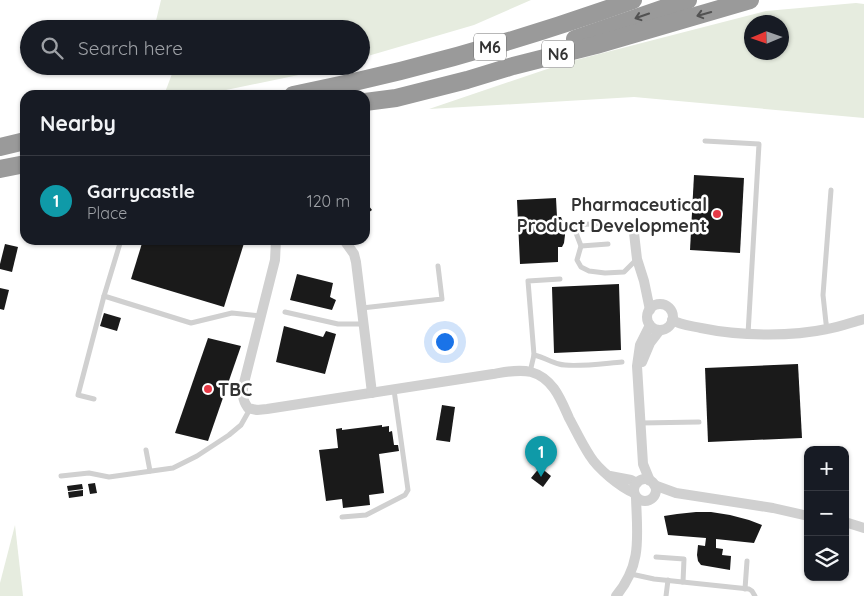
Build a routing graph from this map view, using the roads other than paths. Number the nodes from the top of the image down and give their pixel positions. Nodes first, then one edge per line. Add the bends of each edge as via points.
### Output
1 (598, 0) edge
2 (634, 0) edge
3 (688, 0) edge
4 (750, 0) edge
5 (343, 85) junction
6 (318, 90) edge
7 (370, 100) edge
8 (370, 101) edge
9 (705, 141) dead end
10 (20, 143) edge
11 (0, 147) edge
12 (20, 165) edge
13 (0, 169) edge
14 (832, 190) dead end
15 (609, 223) dead end
16 (634, 234) dead end
17 (608, 244) dead end
18 (119, 245) edge
19 (276, 245) edge
20 (348, 245) edge
21 (580, 246) junction
22 (637, 259) junction
23 (438, 266) dead end
24 (560, 279) dead end
25 (644, 281) junction
26 (104, 296) junction
27 (661, 304) junction
28 (362, 308) junction
29 (650, 310) junction
30 (286, 312) dead end
31 (260, 316) junction
32 (864, 319) edge
33 (672, 320) junction
34 (364, 324) junction
35 (650, 325) junction
36 (828, 329) junction
37 (660, 330) junction
38 (748, 334) junction
39 (534, 355) junction
40 (622, 362) dead end
41 (530, 372) junction
42 (638, 373) junction
43 (394, 390) junction
44 (372, 393) junction
45 (94, 399) dead end
46 (250, 409) junction
47 (699, 422) dead end
48 (641, 424) junction
49 (146, 450) dead end
50 (643, 464) junction
51 (150, 471) junction
52 (61, 476) dead end
53 (652, 483) junction
54 (636, 489) junction
55 (676, 493) junction
56 (650, 499) junction
57 (804, 515) edge
58 (342, 517) dead end
59 (849, 523) edge
60 (638, 526) junction
61 (864, 528) edge
62 (656, 557) dead end
63 (747, 561) dead end
64 (631, 574) junction
65 (668, 580) junction
66 (683, 582) junction
67 (745, 589) junction
68 (616, 596) edge
69 (666, 596) edge
70 (755, 596) edge

1 - 5 highway, N6 via 525,28
2 - 5 highway, M6 via 459,57
3 -> 7 highway, M6 via 516,58
4 -> 8 highway, N6 via 467,80 396,98
5 - 6 highway, N6
9 - 38 lane via 759,144
10 - 11 highway
12 - 13 highway
14 - 36 lane via 823,295
15 - 21 lane via 573,225
16 - 22 street
17 - 21 lane
18 - 26 lane
19 - 31 street
20 - 28 street via 356,262
21 - 22 lane via 577,260 589,272 624,272
22 - 25 street
23 - 28 lane via 442,299
24 - 39 lane via 528,281
25 - 27 street
25 - 29 street
26 - 31 lane via 191,323 232,313
26 - 45 lane via 78,395
27 - 29 street
27 - 33 street via 669,308
28 - 34 street
29 - 35 street via 647,317
30 - 34 lane via 338,324
31 - 46 street via 242,390 244,402
32 - 36 street
33 - 37 street via 668,327
33 - 38 street via 715,331
34 - 44 street
35 - 37 street
35 - 42 street via 638,353
36 - 38 street via 789,334
37 - 42 street via 646,351
39 - 40 lane via 571,366
39 - 41 lane
41 - 43 street via 505,372
41 - 54 street via 544,378 554,388 590,457 600,469 609,476 631,480
42 - 48 street
43 - 44 street
43 - 58 lane via 408,490 405,495 366,515
44 - 46 street
46 - 51 lane via 241,425 197,456 173,468
47 - 48 lane
48 - 50 street
49 - 51 lane
50 - 53 street
50 - 54 street
51 - 52 lane via 109,477 89,473
53 - 54 street via 643,479
53 - 55 street
53 - 56 street via 655,491
54 - 56 street via 641,500
54 - 60 street
55 - 56 street
55 - 57 street
56 - 60 street
59 - 61 street
60 - 64 street
62 - 66 lane via 684,559
63 - 67 lane
64 - 65 lane
64 - 68 street
65 - 66 lane
65 - 69 lane
66 - 67 lane
67 - 70 lane

